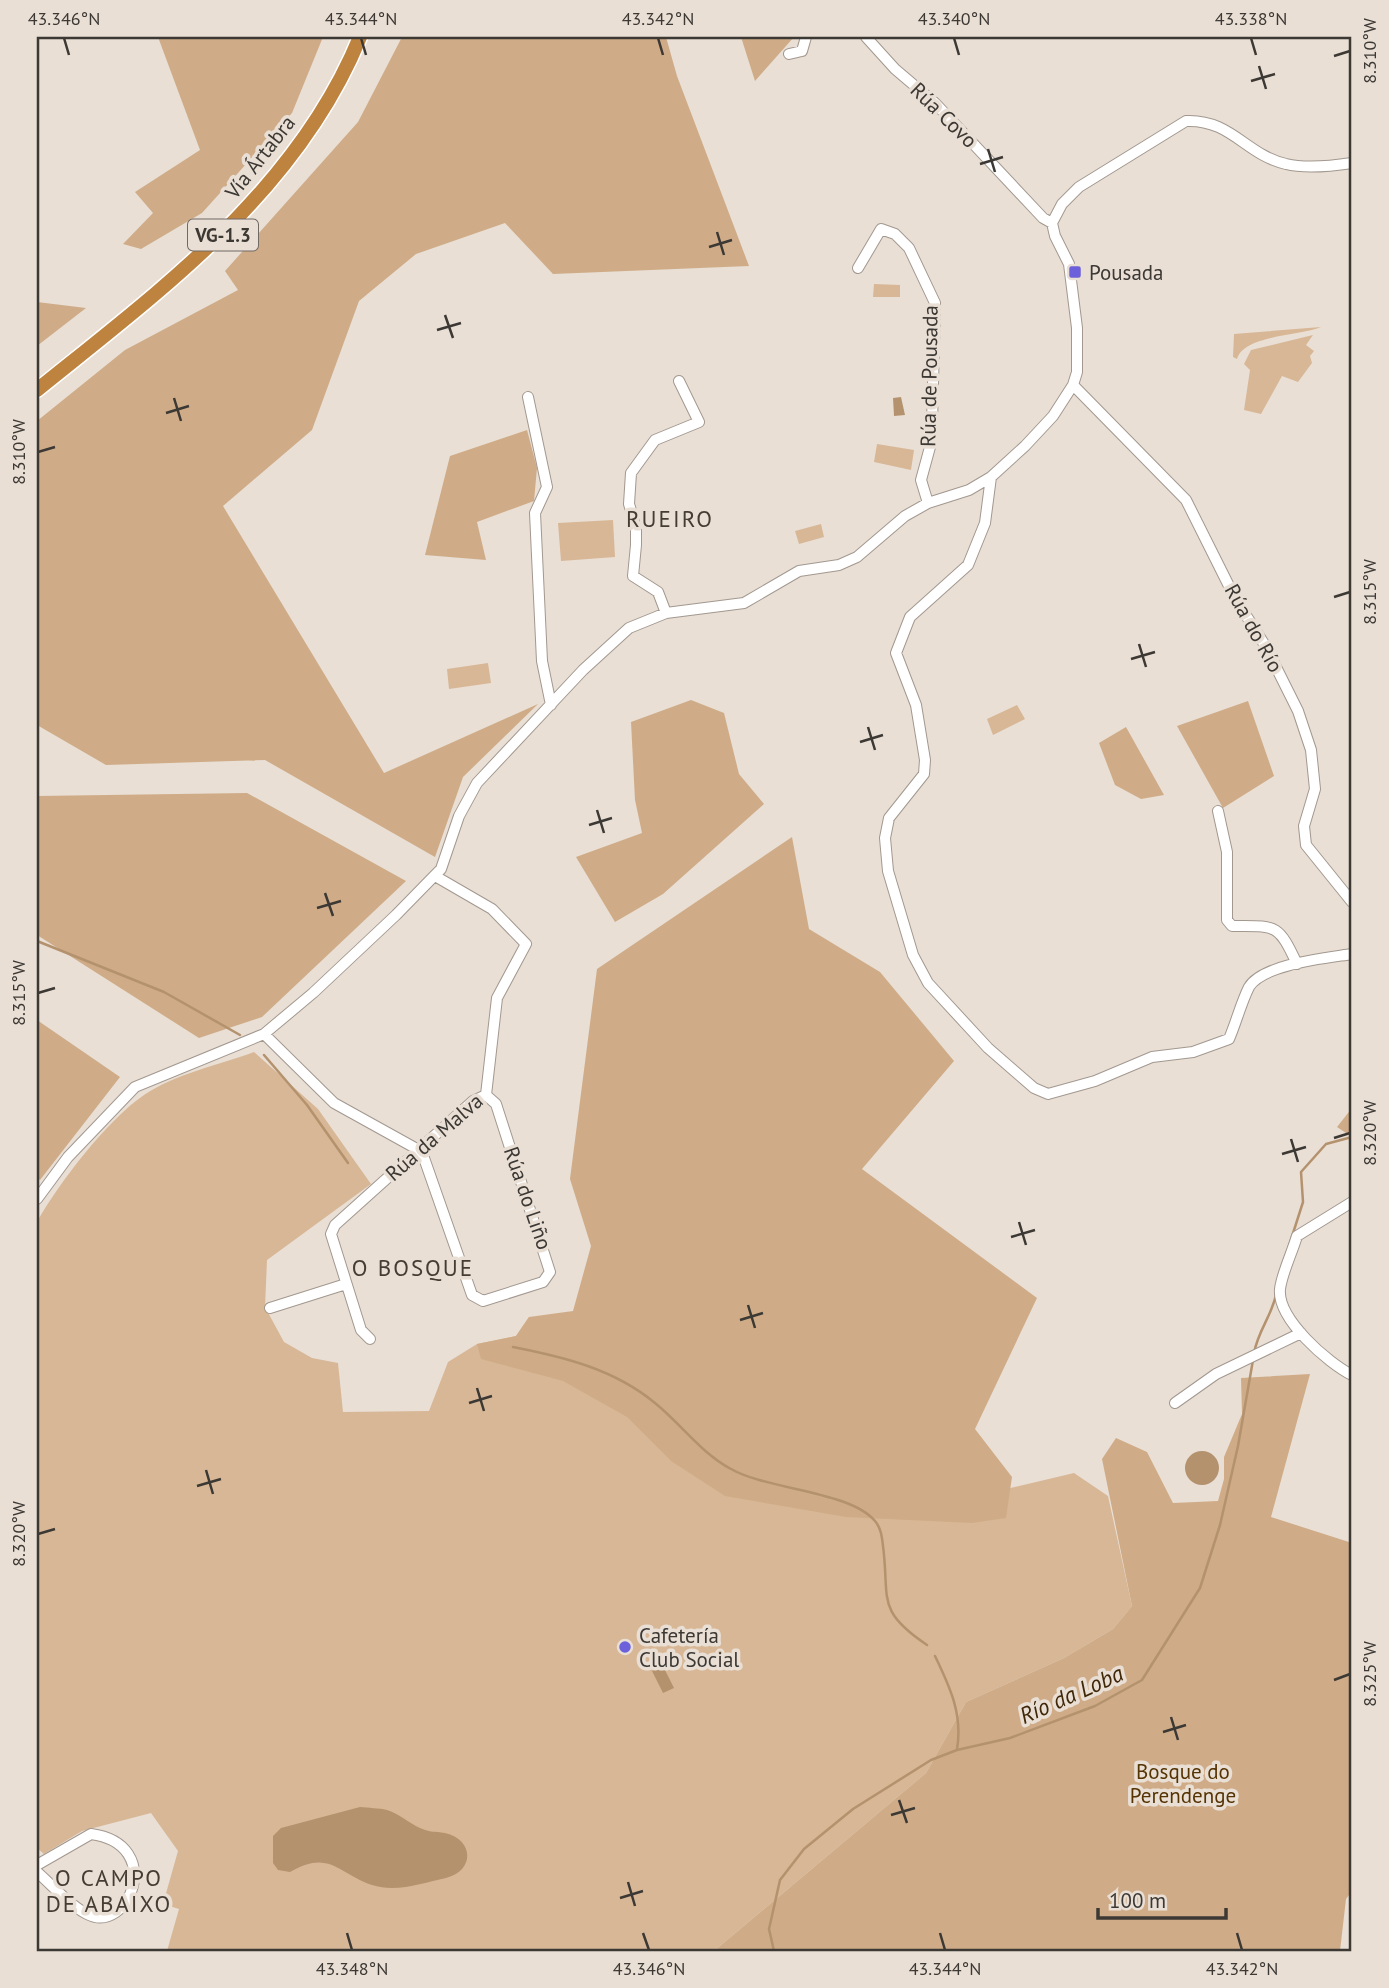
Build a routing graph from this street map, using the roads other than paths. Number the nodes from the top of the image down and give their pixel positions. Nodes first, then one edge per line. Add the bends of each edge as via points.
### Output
1 (360, 37) edge
2 (806, 37) edge
3 (866, 37) edge
4 (789, 54) dead end
5 (1352, 163) edge
6 (1052, 223) junction
7 (858, 268) dead end
8 (678, 381) dead end
9 (1073, 385) junction
10 (37, 390) edge
11 (528, 397) dead end
12 (991, 477) junction
13 (928, 503) junction
14 (666, 613) junction
15 (551, 705) junction
16 (1218, 811) dead end
17 (435, 876) junction
18 (1352, 902) edge
19 (1352, 954) edge
20 (1297, 964) junction
21 (264, 1034) junction
22 (486, 1094) junction
23 (417, 1149) junction
24 (38, 1193) edge
25 (1352, 1202) edge
26 (346, 1284) junction
27 (270, 1308) dead end
28 (1301, 1334) junction
29 (370, 1339) dead end
30 (1352, 1375) edge
31 (1175, 1404) dead end
32 (37, 1865) edge
33 (37, 1872) edge

1 - 10 highway, Vía Ártabra / VG-1.3 via 300,144 248,207 192,263
2 - 4 street via 802,51
3 - 6 street, Rúa Covo
5 - 6 street via 1285,164 1221,126 1206,120 1186,121 1079,187
6 - 9 street via 1069,264 1073,290 1078,359
7 - 13 street, Rúa de Pousada via 881,229 895,234 909,248 935,303 932,424 920,480
8 - 14 street via 699,422 655,440 631,473 628,488 636,527 633,576 658,592
9 - 12 street via 1044,426
9 - 18 street, Rúa do Río via 1186,500 1266,648 1298,711 1311,750 1315,789 1304,827 1306,845
11 - 15 street via 547,487 535,513 542,661
12 - 13 street via 969,490
12 - 20 street via 985,523 968,565 910,617 895,653 916,705 925,767 918,785 889,818 885,838 888,871 912,955 928,983 996,1056 1048,1094 1095,1081 1152,1057 1192,1052 1229,1039 1255,980
13 - 14 street via 905,516 857,557 839,565 799,571 730,607
14 - 15 street via 629,628
15 - 17 street via 477,783
16 - 20 street via 1227,852 1227,920 1232,926 1276,929
17 - 21 street
17 - 22 street, Rúa da Malva via 492,909 526,944 497,998
19 - 20 street
21 - 23 street via 334,1103
21 - 24 street via 135,1087
22 - 23 street, Rúa da Malva
22 - 23 street, Rúa do Liño via 496,1104 550,1264 543,1282 483,1301 472,1295
23 - 26 street, Rúa da Malva via 335,1225 331,1234
25 - 28 street via 1297,1237 1280,1288 1281,1305
26 - 27 street
26 - 29 street, Rúa da Malva via 361,1330
28 - 30 street
28 - 31 street via 1216,1374
32 - 33 street via 91,1835 121,1843 133,1860 134,1875 127,1902 115,1915 102,1917 87,1915

